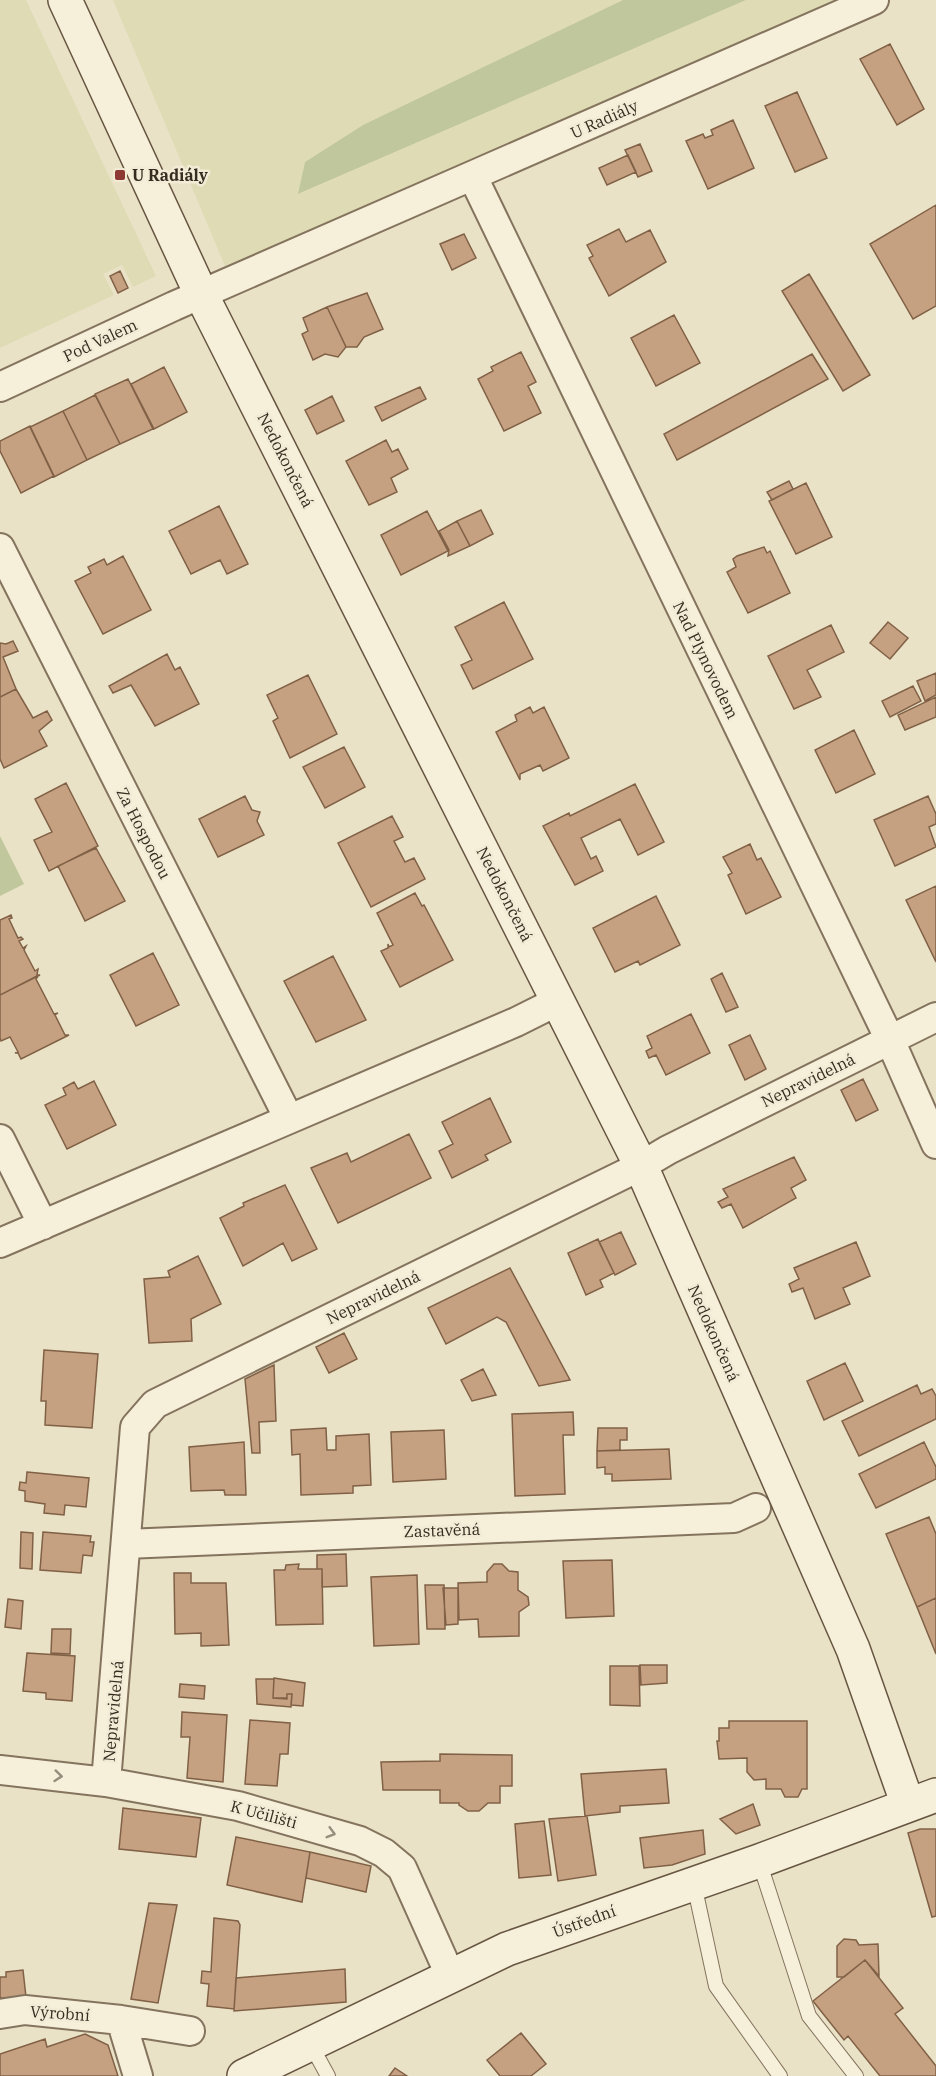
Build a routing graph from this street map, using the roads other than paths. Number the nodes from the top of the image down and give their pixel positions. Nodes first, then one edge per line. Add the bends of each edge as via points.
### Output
1 (65, 0) edge
2 (874, 0) edge
3 (473, 177) junction
4 (201, 294) junction
5 (0, 387) edge
6 (0, 548) edge
7 (558, 1001) junction
8 (936, 1017) edge
9 (890, 1040) junction
10 (289, 1119) junction
11 (0, 1139) edge
12 (936, 1144) edge
13 (641, 1166) junction
14 (43, 1225) junction
15 (0, 1243) edge
16 (756, 1508) dead end
17 (126, 1544) junction
18 (0, 1770) edge
19 (106, 1782) junction
20 (922, 1800) edge
21 (759, 1862) junction
22 (694, 1884) junction
23 (450, 1975) junction
24 (0, 2014) edge
25 (121, 2020) junction
26 (190, 2031) dead end
27 (311, 2045) junction
28 (138, 2076) edge
29 (244, 2076) edge
30 (328, 2076) edge
31 (780, 2076) edge
32 (856, 2076) edge

1 - 4 street, Nedokončená
2 - 3 street, U Radiály
3 - 4 street, U Radiály
3 - 9 street, Nad Plynovodem
4 - 5 street, Pod Valem
4 - 7 street, Nedokončená
6 - 10 street, Za Hospodou
7 - 10 street
7 - 13 street, Nedokončená
8 - 9 street, Nepravidelná
9 - 12 street, Nad Plynovodem
9 - 13 street, Nepravidelná
10 - 14 street
11 - 14 street
13 - 17 street, Nepravidelná via 155,1404 135,1427
13 - 20 street, Nedokončená
14 - 15 street
16 - 17 street, Zastavěná via 734,1518
17 - 19 street, Nepravidelná
18 -> 19 street, K Učilišti
19 -> 23 street, K Učilišti via 238,1806 360,1841 384,1853 402,1868
20 - 21 street, Ústřední
21 - 22 street, Ústřední
21 - 32 lane via 809,2016
22 - 23 street, Ústřední via 507,1949
22 - 31 lane via 716,1986
23 - 27 street, Ústřední
24 - 25 street, Výrobní via 25,2010
25 - 26 street, Výrobní
25 - 28 street
27 - 29 street, Ústřední
27 - 30 lane

